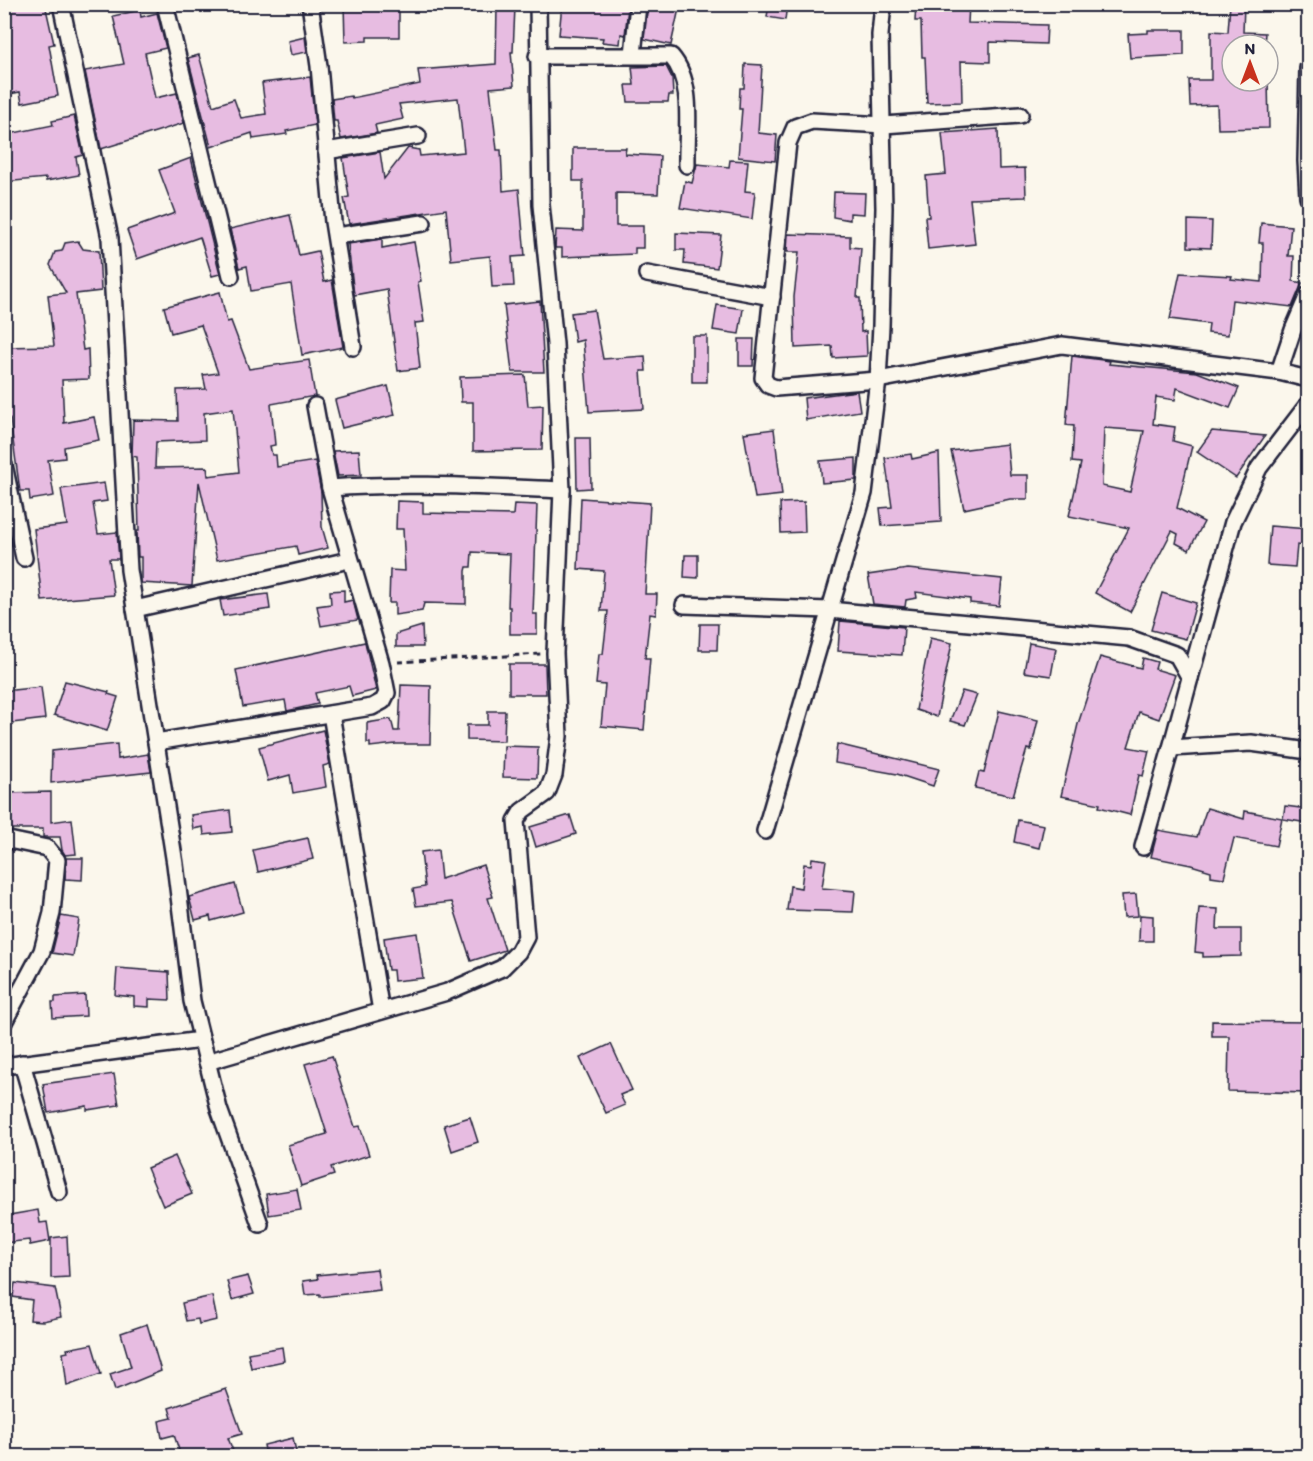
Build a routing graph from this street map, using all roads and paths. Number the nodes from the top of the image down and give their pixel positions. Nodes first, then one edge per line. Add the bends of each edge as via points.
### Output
1 (61, 4) edge
2 (165, 4) edge
3 (310, 4) edge
4 (538, 4) edge
5 (638, 4) edge
6 (883, 4) edge
7 (633, 55) junction
8 (537, 56) junction
9 (1308, 68) edge
10 (1020, 115) dead end
11 (884, 125) junction
12 (418, 136) dead end
13 (326, 151) junction
14 (687, 165) dead end
15 (1308, 197) edge
16 (423, 223) dead end
17 (336, 237) junction
18 (647, 274) dead end
19 (231, 276) dead end
20 (1308, 295) edge
21 (772, 297) junction
22 (353, 347) dead end
23 (1279, 372) junction
24 (1308, 379) edge
25 (878, 380) junction
26 (1308, 404) edge
27 (315, 406) dead end
28 (4, 465) edge
29 (330, 488) junction
30 (562, 490) junction
31 (24, 558) dead end
32 (349, 560) junction
33 (684, 605) dead end
34 (135, 609) junction
35 (829, 610) junction
36 (555, 653) junction
37 (381, 663) junction
38 (1190, 678) junction
39 (331, 714) junction
40 (156, 742) junction
41 (1171, 748) junction
42 (1308, 751) edge
43 (765, 831) dead end
44 (4, 839) edge
45 (1143, 847) dead end
46 (381, 1011) junction
47 (4, 1022) edge
48 (201, 1040) junction
49 (207, 1062) junction
50 (22, 1064) junction
51 (4, 1066) edge
52 (59, 1192) dead end
53 (260, 1224) dead end

1 - 34 street via 110,238 129,570
2 - 19 street
3 - 13 street
4 - 8 street
5 - 7 street
6 - 11 street via 880,35
7 - 8 street
7 - 14 street via 671,56 681,68 686,82
8 - 30 street via 541,206 555,344
9 - 15 street
10 - 11 street
11 - 21 street via 812,121 795,127 788,143
11 - 25 street
12 - 13 street
13 - 17 street
16 - 17 street
17 - 22 street
18 - 21 street
20 - 23 street
21 - 25 street via 763,378 768,385 776,388
23 - 24 street
23 - 25 street via 1062,345
25 - 35 street via 864,493
26 - 38 street via 1258,468 1233,522
27 - 29 street
28 - 31 street
29 - 30 street via 438,485
29 - 32 street
30 - 36 street
32 - 34 street
32 - 37 street
33 - 35 street
34 - 40 street
35 - 38 street via 1129,638 1177,655
35 - 43 street
36 - 37 path
36 - 46 street via 559,736 554,775 547,793 522,811 516,821 526,937 502,968 447,992
37 - 39 street via 387,693 383,700 372,707
38 - 41 street
39 - 40 street
39 - 46 street
40 - 48 street via 192,1001
41 - 42 street via 1251,743
41 - 45 street
44 - 47 street via 48,848 57,860 52,913 42,951
46 - 49 street
48 - 49 street
48 - 50 street
49 - 53 street via 219,1109
50 - 51 street
50 - 52 street

